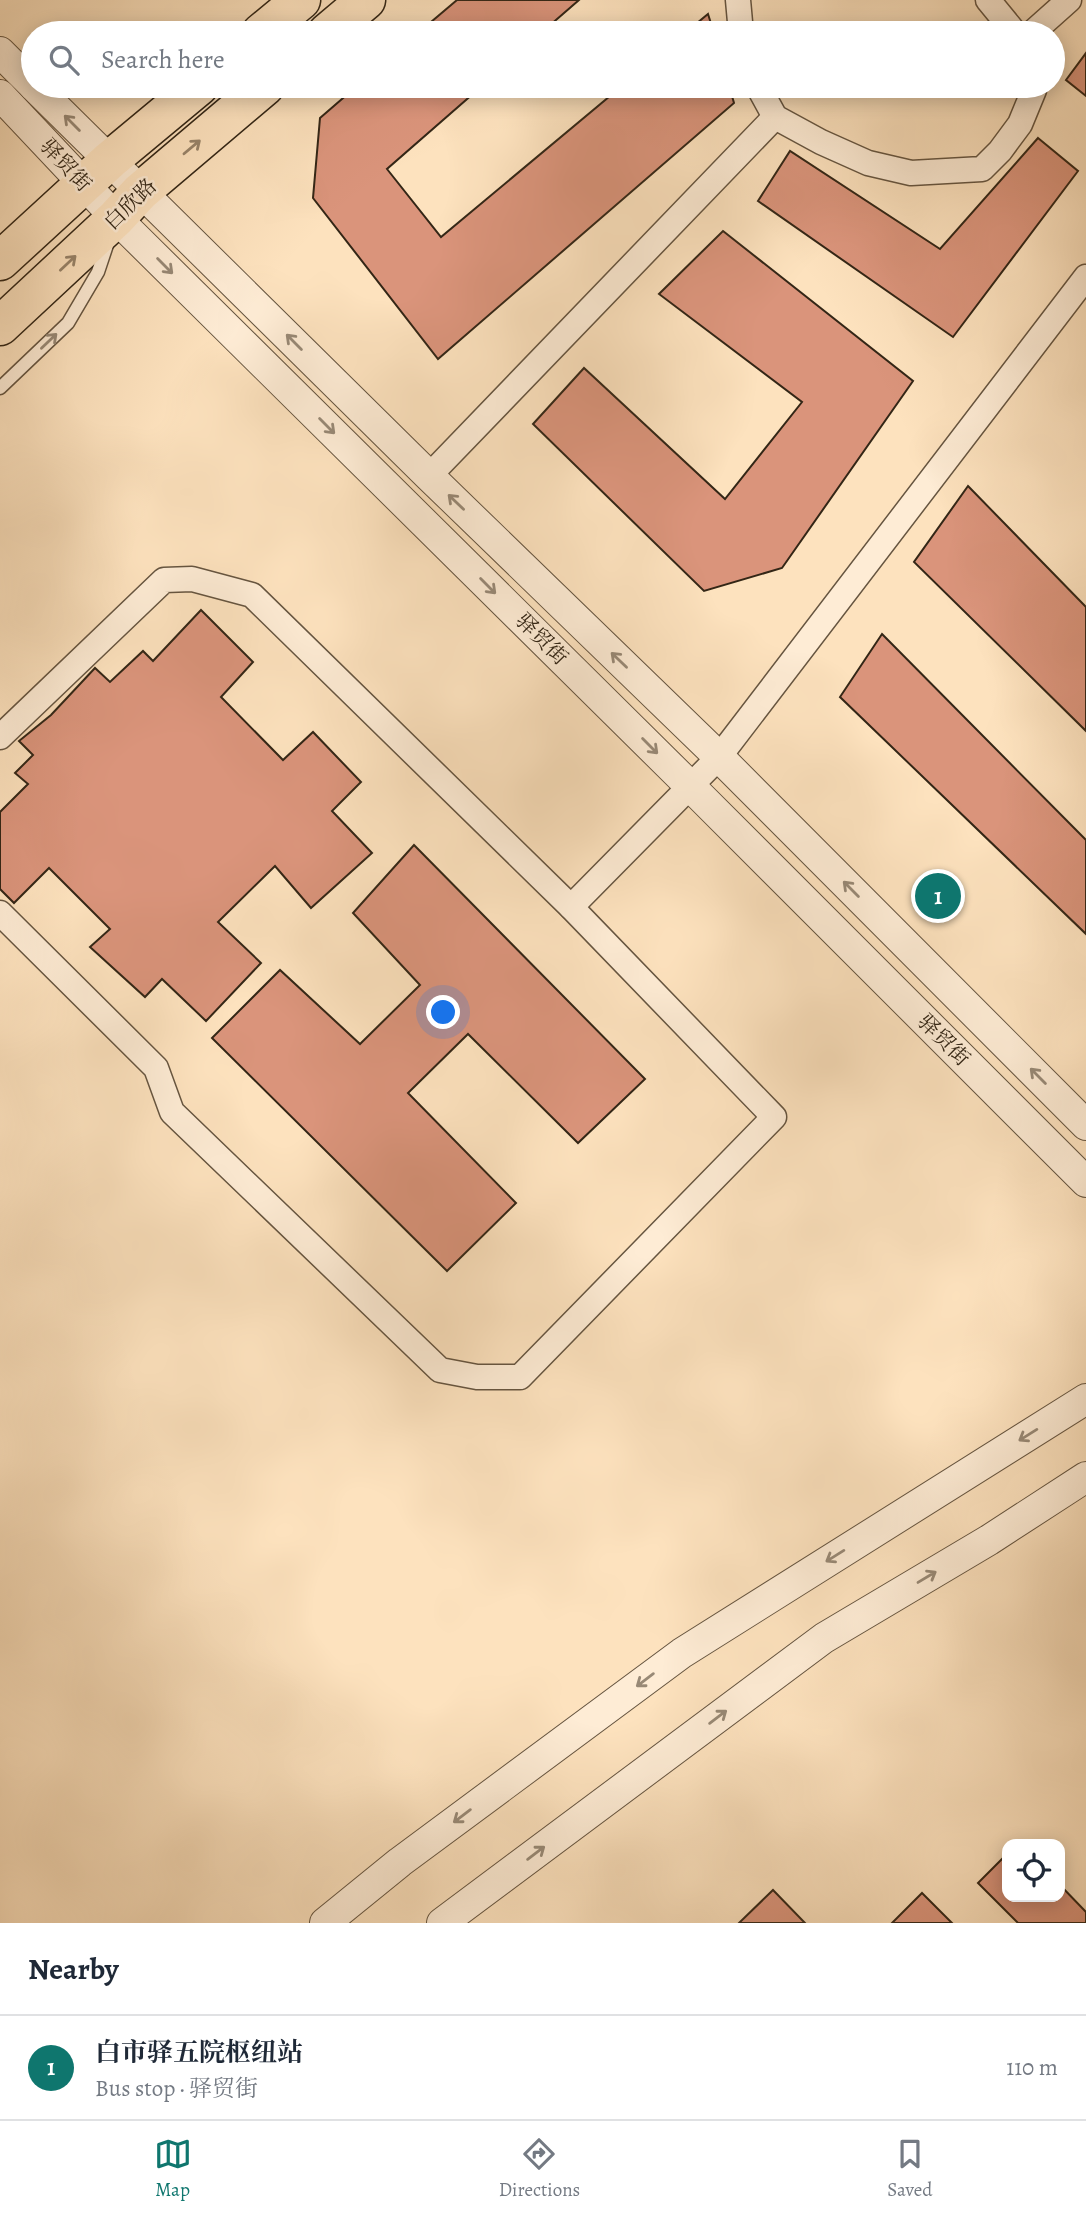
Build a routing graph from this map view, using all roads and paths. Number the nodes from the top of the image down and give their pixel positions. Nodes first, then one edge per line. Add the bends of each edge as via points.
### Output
1 (301, 0) edge
2 (366, 0) edge
3 (738, 0) edge
4 (988, 0) edge
5 (1069, 0) edge
6 (276, 21) edge
7 (341, 21) edge
8 (740, 21) edge
9 (1005, 21) edge
10 (1045, 21) edge
11 (0, 52) edge
12 (21, 72) edge
13 (0, 95) edge
14 (43, 98) edge
15 (185, 98) edge
16 (251, 98) edge
17 (765, 98) edge
18 (1031, 98) edge
19 (775, 117) junction
20 (97, 172) junction
21 (128, 205) junction
22 (0, 261) edge
23 (1086, 277) edge
24 (0, 326) edge
25 (0, 388) edge
26 (429, 476) junction
27 (0, 737) edge
28 (719, 757) junction
29 (690, 786) junction
30 (571, 907) junction
31 (0, 913) edge
32 (1086, 1125) edge
33 (1086, 1182) edge
34 (1086, 1399) edge
35 (1086, 1476) edge
36 (325, 1923) edge
37 (442, 1923) edge

1 - 6 main road
2 - 7 main road
3 - 8 street
4 - 9 street
5 - 10 street
11 - 12 street, 驿贸街
13 - 20 street, 驿贸街
20 -> 14 street, 驿贸街
15 - 20 main road
21 -> 16 main road, 白欣路
17 - 19 street
18 - 19 street via 1020,124 982,169 911,173 868,163
19 - 26 street
20 - 21 street, 驿贸街
20 - 22 main road
24 -> 21 main road, 白欣路
25 -> 21 lane via 68,323 98,272
26 -> 21 street, 驿贸街
21 -> 29 street, 驿贸街
23 - 28 street
28 -> 26 street, 驿贸街
27 - 30 street via 164,580 192,579 252,595
28 - 29 street
32 -> 28 street, 驿贸街
29 - 30 street
29 - 33 street, 驿贸街
30 - 31 street via 774,1117 520,1377 477,1377 440,1370 172,1112 156,1068
34 -> 36 street via 682,1653
37 -> 35 street via 824,1638

